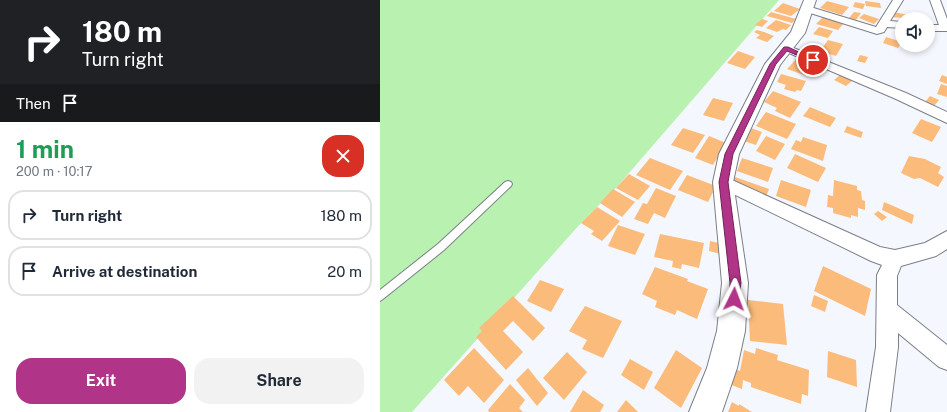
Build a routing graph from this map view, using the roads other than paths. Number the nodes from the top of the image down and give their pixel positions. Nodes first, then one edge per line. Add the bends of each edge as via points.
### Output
1 (898, 0) edge
2 (935, 0) edge
3 (809, 5) edge
4 (883, 24) junction
5 (895, 25) edge
6 (935, 28) edge
7 (946, 28) edge
8 (786, 48) junction
9 (947, 118) edge
10 (723, 182) junction
11 (508, 184) dead end
12 (947, 239) edge
13 (895, 259) junction
14 (380, 296) edge
15 (887, 310) junction
16 (947, 359) edge
17 (705, 412) edge
18 (878, 412) edge

1 - 4 street
2 - 7 street
3 - 4 street via 877,31
3 - 8 street via 798,33
4 - 5 street
6 - 7 street
8 - 9 street
8 - 10 street via 773,64 729,154
10 - 13 street via 878,255
10 - 17 street via 735,283 731,331 722,368
11 - 14 lane via 441,247
12 - 13 street via 929,250
13 - 15 street via 888,275
15 - 16 street
15 - 18 street via 887,347

